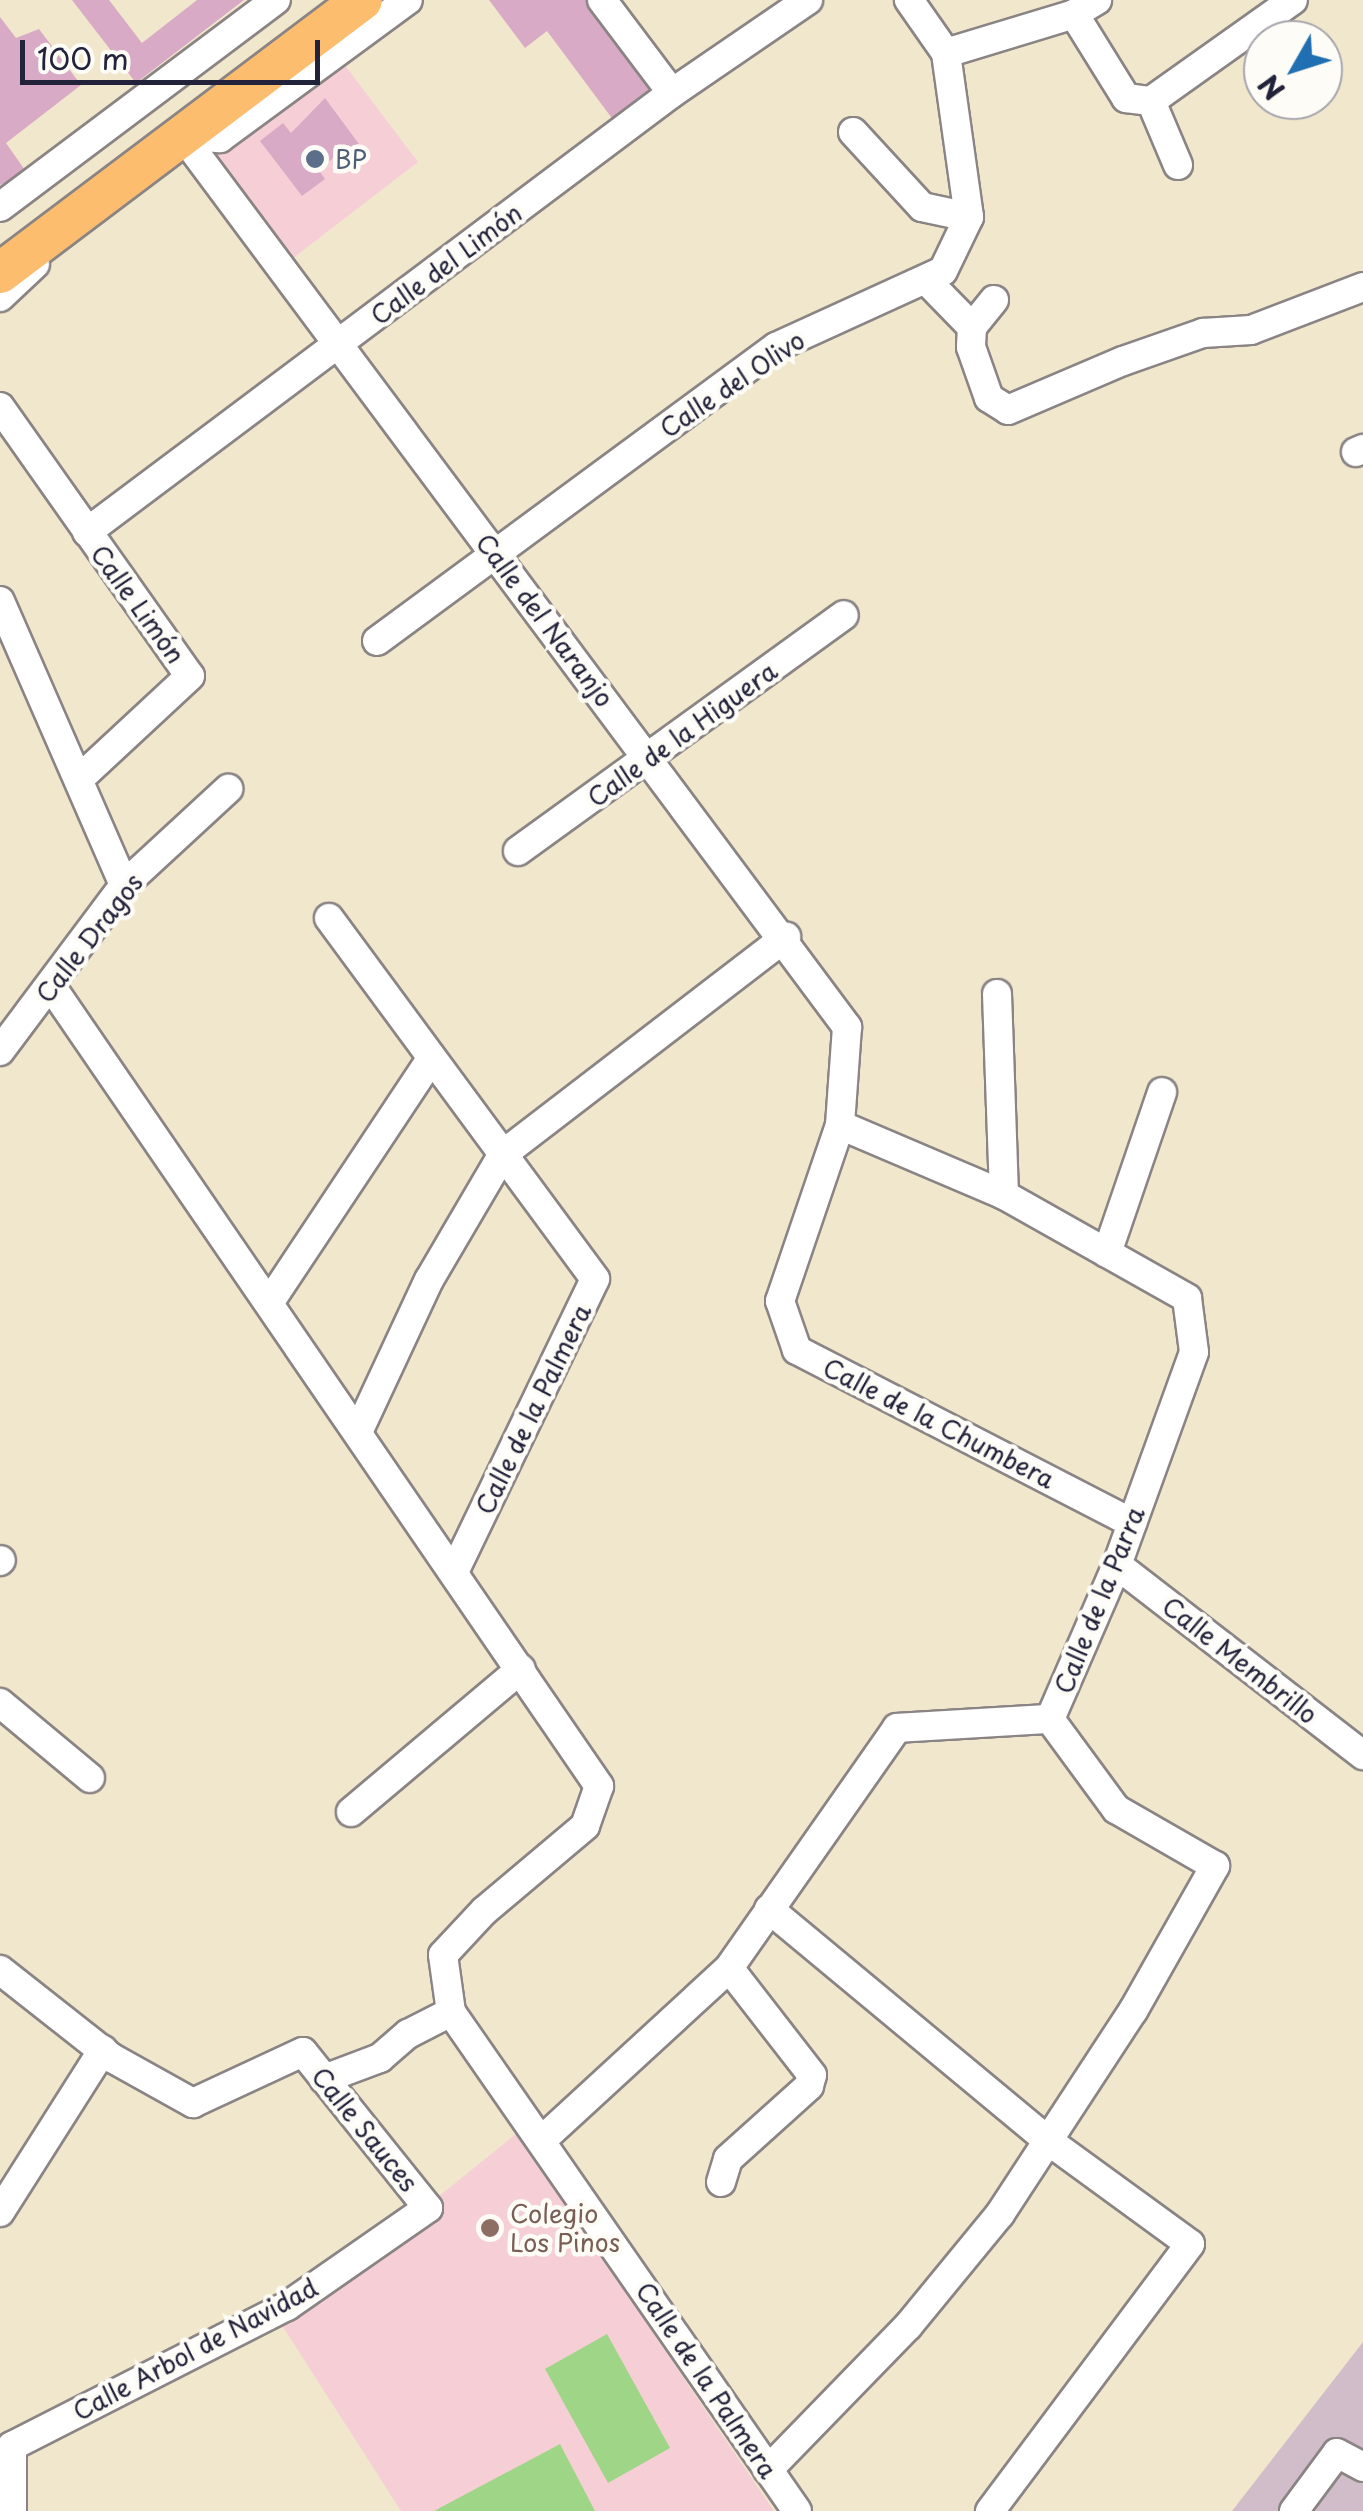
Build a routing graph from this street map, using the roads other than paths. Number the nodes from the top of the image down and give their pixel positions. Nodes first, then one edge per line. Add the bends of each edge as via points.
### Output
1 (276, 0) edge
2 (316, 0) edge
3 (362, 0) edge
4 (408, 0) edge
5 (602, 0) edge
6 (808, 0) edge
7 (909, 0) edge
8 (1293, 0) edge
9 (1085, 7) edge
10 (946, 54) junction
11 (672, 93) junction
12 (1151, 101) junction
13 (853, 132) dead end
14 (182, 135) junction
15 (1178, 165) dead end
16 (0, 207) edge
17 (76, 216) junction
18 (969, 216) junction
19 (0, 238) edge
20 (0, 273) edge
21 (929, 283) junction
22 (1363, 287) edge
23 (0, 297) edge
24 (994, 300) dead end
25 (972, 328) junction
26 (336, 346) junction
27 (0, 407) edge
28 (86, 532) junction
29 (495, 554) junction
30 (0, 601) edge
31 (844, 615) dead end
32 (377, 642) dead end
33 (651, 760) junction
34 (79, 780) junction
35 (228, 789) dead end
36 (518, 851) dead end
37 (124, 885) junction
38 (329, 918) dead end
39 (786, 937) junction
40 (51, 986) junction
41 (998, 994) dead end
42 (0, 1051) edge
43 (432, 1058) junction
44 (1162, 1092) dead end
45 (840, 1125) junction
46 (503, 1154) junction
47 (1004, 1194) junction
48 (1108, 1253) junction
49 (269, 1302) junction
50 (358, 1432) junction
51 (1132, 1522) junction
52 (1118, 1565) junction
53 (454, 1572) junction
54 (522, 1669) junction
55 (0, 1703) edge
56 (1050, 1719) junction
57 (1363, 1755) edge
58 (90, 1778) dead end
59 (351, 1812) dead end
60 (769, 1909) junction
61 (729, 1968) junction
62 (0, 1970) edge
63 (451, 2012) junction
64 (103, 2050) junction
65 (324, 2078) junction
66 (542, 2140) junction
67 (1050, 2142) junction
68 (721, 2182) dead end
69 (428, 2208) joint
70 (0, 2212) edge
71 (1363, 2467) edge
72 (768, 2470) junction
73 (12, 2511) edge
74 (797, 2511) edge
75 (990, 2511) edge
76 (1294, 2511) edge

1 - 16 street
2 - 19 highway
3 - 14 highway
4 - 14 street via 220,138
5 - 11 street
6 - 11 street, Calle del Limón
7 - 10 street
8 - 12 street
9 - 10 street
9 - 12 street via 1126,98
10 - 18 street
11 - 26 street, Calle del Limón
12 - 15 street
13 - 18 street via 922,207
14 - 17 highway
14 - 26 street, Calle del Naranjo
17 - 20 highway
17 - 23 street
18 - 21 street via 954,256
21 - 25 street
21 - 29 street, Calle del Olivo via 776,347
22 - 25 street via 1251,330 1203,333 1123,361 1016,409 989,398 971,347
24 - 25 street
26 - 28 street, Calle del Limón
26 - 29 street, Calle del Naranjo
27 - 28 street, Calle Limón
28 - 34 street, Calle Limón via 190,676
29 - 32 street, Calle del Olivo
29 - 33 street, Calle del Naranjo
30 - 34 street
31 - 33 street, Calle de la Higuera
33 - 36 street, Calle de la Higuera
33 - 39 street, Calle del Naranjo
34 - 37 street
35 - 37 street, Calle Dragos
37 - 40 street, Calle Dragos
38 - 43 street, Calle de la Palmera
39 - 45 street, Calle del Naranjo via 846,1026
39 - 46 street
40 - 42 street, Calle Dragos
40 - 49 street, Calle de la Palmera
41 - 47 street
43 - 46 street, Calle de la Palmera
43 - 49 street
44 - 48 street
45 - 47 street, Calle de la Parra
45 - 51 street, Calle de la Chumbera via 780,1301 797,1350
46 - 50 street via 429,1280
46 - 53 street, Calle de la Palmera via 595,1279
47 - 48 street, Calle de la Parra
48 - 51 street, Calle de la Parra via 1188,1298 1194,1352
49 - 50 street, Calle de la Palmera
50 - 53 street, Calle de la Palmera
51 - 52 street, Calle de la Parra
52 - 56 street, Calle de la Parra
52 - 57 street, Calle Membrillo
53 - 54 street, Calle de la Palmera
54 - 59 street
54 - 63 street, Calle de la Palmera via 598,1786 585,1826 443,1955
55 - 58 street
56 - 60 street, Calle de la Parra via 897,1728
56 - 67 street via 1116,1809 1215,1866
60 - 61 street, Calle de la Parra
60 - 67 street
61 - 66 street, Calle de la Parra
61 - 68 street via 812,2076 809,2086 728,2159
62 - 64 street
63 - 65 street via 380,2058
63 - 66 street, Calle de la Palmera
64 - 65 street, Calle Sauces via 193,2103 303,2052
64 - 70 street
65 - 69 street, Calle Sauces
66 - 72 street, Calle de la Palmera
67 - 72 street via 950,2278
67 - 75 street via 1190,2244
69 - 73 street, Calle Arbol de Navidad via 287,2306 12,2446
71 - 76 street via 1337,2453
72 - 74 street, Calle de la Palmera

